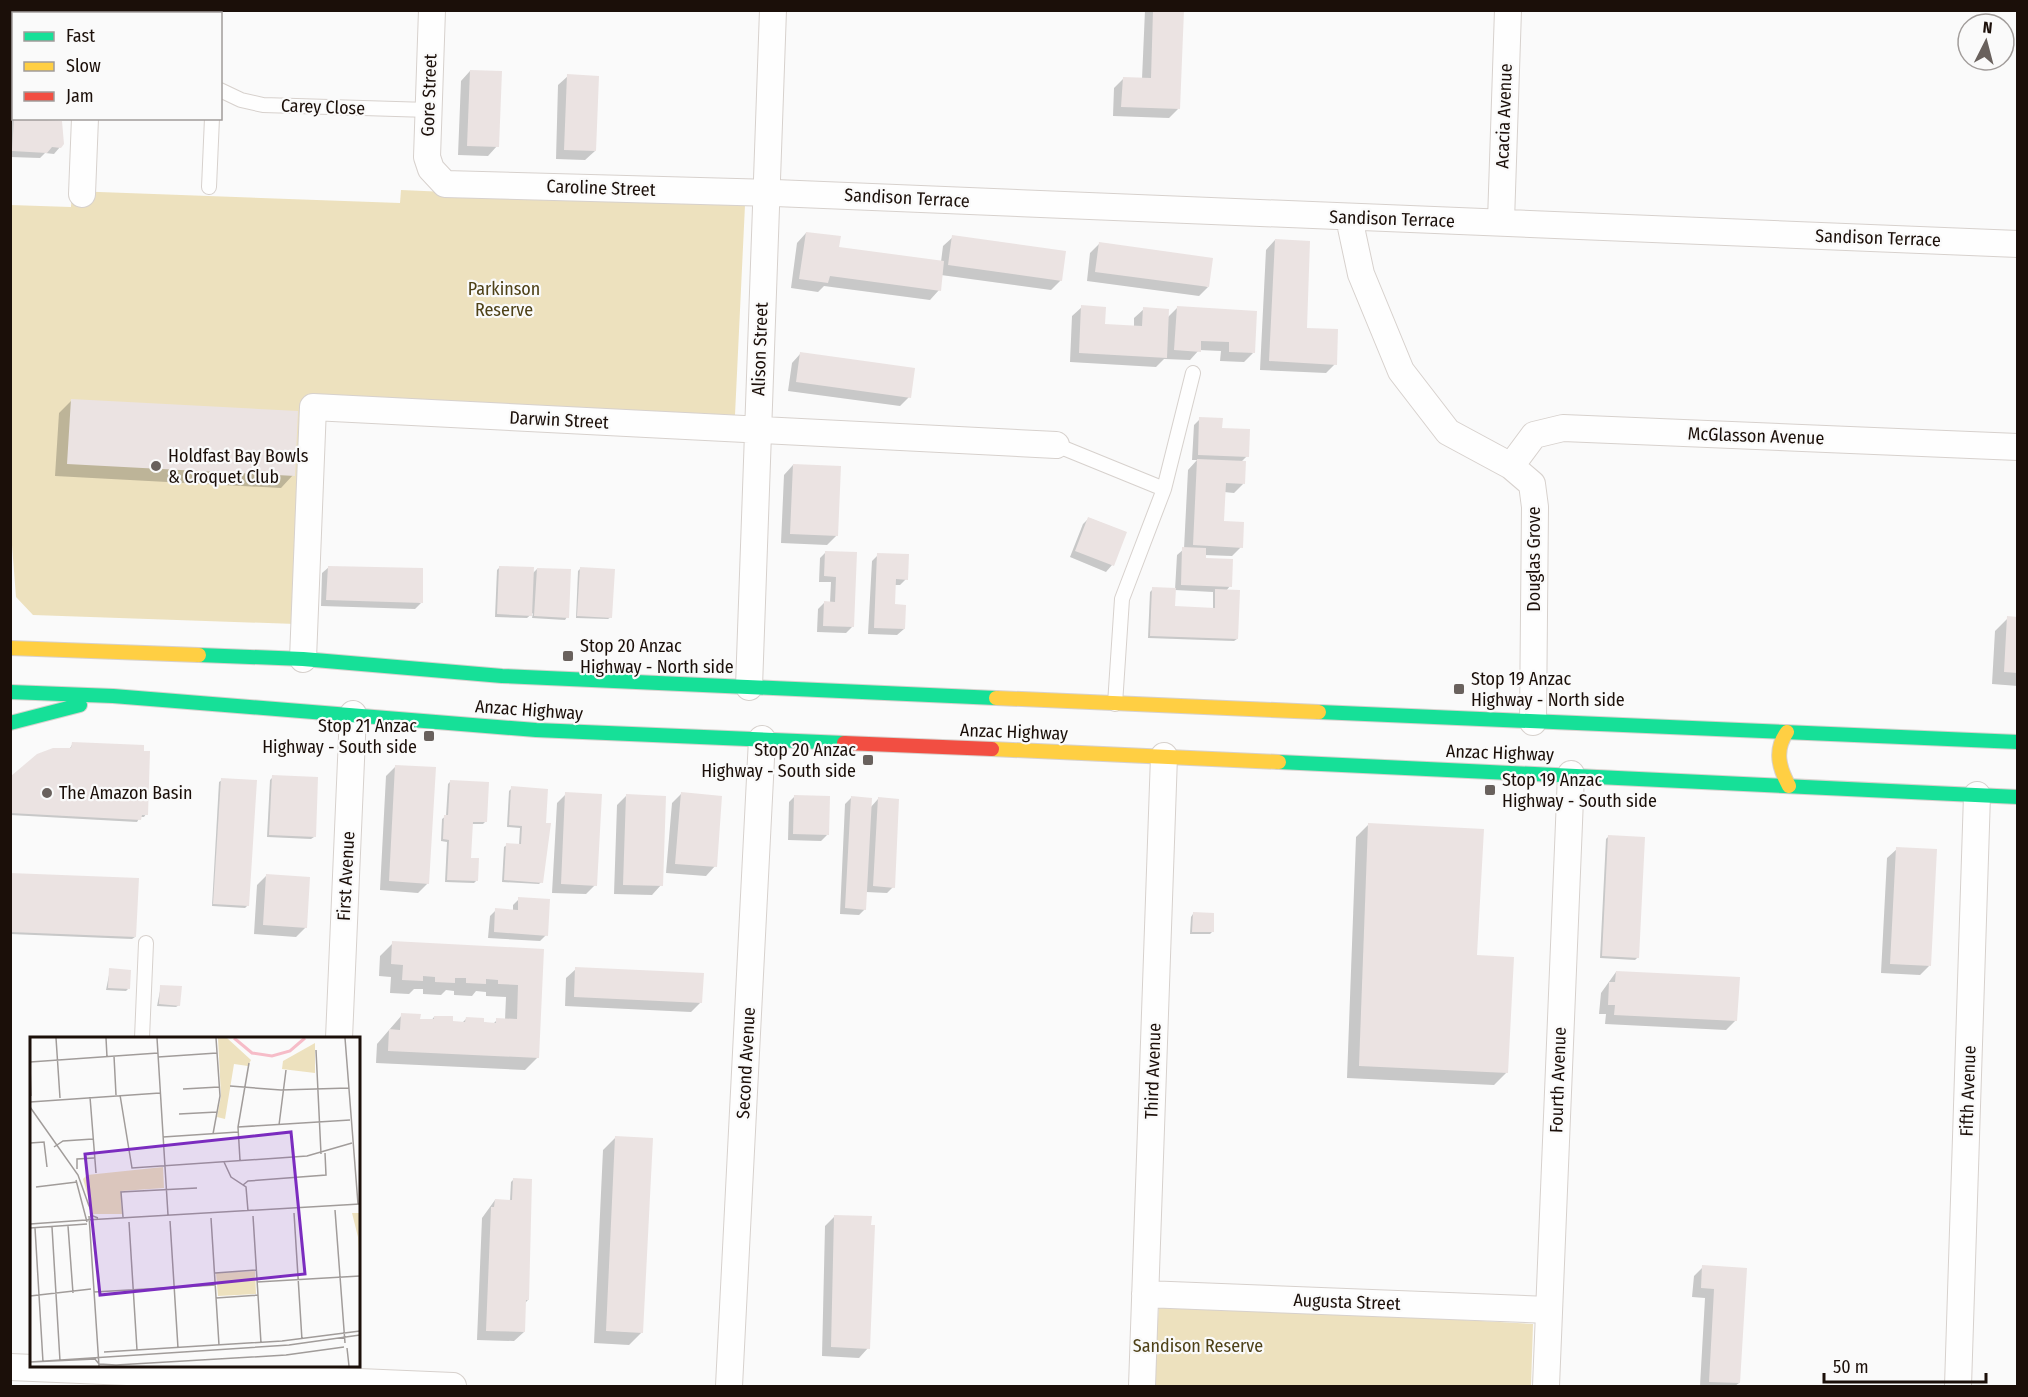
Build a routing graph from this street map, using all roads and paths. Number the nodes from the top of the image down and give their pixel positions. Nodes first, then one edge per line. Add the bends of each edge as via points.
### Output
1 (432, 10) edge
2 (773, 10) edge
3 (1508, 10) edge
4 (222, 90) edge
5 (429, 110) junction
6 (85, 120) edge
7 (212, 120) edge
8 (438, 178) joint
9 (209, 187) dead end
10 (767, 192) junction
11 (82, 194) dead end
12 (1349, 218) junction
13 (1501, 221) junction
14 (2018, 244) edge
15 (1193, 373) dead end
16 (757, 430) junction
17 (1056, 445) joint
18 (2018, 447) edge
19 (1511, 466) junction
20 (1164, 489) junction
21 (19, 636) dead end
22 (10, 648) edge
23 (87, 649) junction
24 (303, 659) junction
25 (502, 676) junction
26 (576, 680) junction
27 (749, 687) junction
28 (10, 692) edge
29 (535, 694) dead end
30 (113, 696) junction
31 (567, 696) dead end
32 (924, 697) junction
33 (988, 698) junction
34 (1115, 704) junction
35 (940, 708) dead end
36 (979, 712) dead end
37 (353, 714) junction
38 (572, 720) dead end
39 (1533, 722) junction
40 (10, 723) edge
41 (1717, 731) junction
42 (585, 732) junction
43 (1787, 732) junction
44 (762, 739) junction
45 (2018, 742) edge
46 (1742, 745) dead end
47 (1164, 756) junction
48 (1754, 771) dead end
49 (1571, 774) junction
50 (1747, 783) junction
51 (1789, 786) junction
52 (1977, 795) junction
53 (2018, 797) edge
54 (146, 943) dead end
55 (142, 1037) edge
56 (339, 1037) edge
57 (1145, 1294) junction
58 (1549, 1310) junction
59 (10, 1367) edge
60 (128, 1375) edge
61 (324, 1378) edge
62 (453, 1386) edge
63 (729, 1386) edge
64 (1142, 1386) edge
65 (1546, 1386) edge
66 (1958, 1386) edge

1 - 5 street, Gore Street
2 - 10 street, Alison Street
3 - 13 street, Acacia Avenue
4 - 5 lane, Carey Close via 263,105
5 - 8 street, Gore Street via 428,158
6 - 11 street
7 - 9 lane
8 - 10 street, Caroline Street via 445,184
10 - 12 street, Sandison Terrace
10 - 16 street, Alison Street
12 - 13 street, Sandison Terrace
12 - 19 street, Douglas Grove via 1360,274 1401,371 1448,432
13 - 14 street, Sandison Terrace
15 - 20 lane
16 - 17 street, Darwin Street
16 - 24 street, Darwin Street via 313,407
16 - 27 street, Alison Street
17 - 20 lane
18 - 19 street, McGlasson Avenue via 1563,428 1534,435
19 - 39 street, Douglas Grove via 1532,484 1535,507
20 - 34 lane via 1122,599
21 - 23 highway
22 - 23 highway, Anzac Highway
23 - 24 highway, Anzac Highway
24 - 25 highway, Anzac Highway
25 - 26 highway, Anzac Highway
25 - 29 highway via 524,684
26 - 27 highway, Anzac Highway
26 - 31 highway via 567,687
27 - 32 highway, Anzac Highway
28 - 30 highway, Anzac Highway
30 - 37 highway, Anzac Highway
30 - 40 highway
32 - 33 highway, Anzac Highway
32 - 35 highway
33 - 34 highway, Anzac Highway
33 - 36 highway
34 - 39 highway, Anzac Highway
37 - 42 highway, Anzac Highway via 539,724
37 - 56 street, First Avenue
38 - 42 highway
39 - 41 highway, Anzac Highway
41 - 43 highway, Anzac Highway
41 - 46 highway
42 - 44 highway, Anzac Highway
43 - 45 highway, Anzac Highway
43 - 51 highway via 1778,754 1779,769
44 - 47 highway, Anzac Highway via 948,741
44 - 63 street, Second Avenue
47 - 49 highway, Anzac Highway
47 - 57 street, Third Avenue
48 - 50 highway
49 - 50 highway, Anzac Highway
49 - 58 street, Fourth Avenue
50 - 51 highway, Anzac Highway
51 - 52 highway, Anzac Highway
52 - 53 highway, Anzac Highway
52 - 66 street, Fifth Avenue
54 - 55 lane
57 - 58 street, Augusta Street
57 - 64 street, Third Avenue
58 - 65 street, Fourth Avenue
59 - 60 street
60 - 61 street
61 - 62 street

